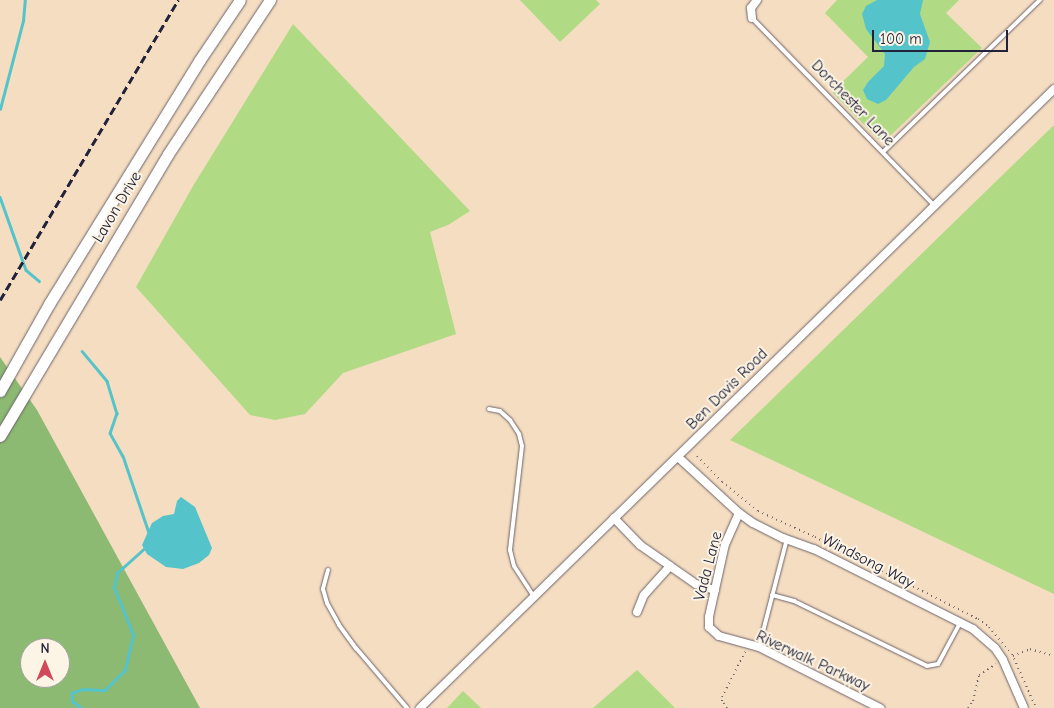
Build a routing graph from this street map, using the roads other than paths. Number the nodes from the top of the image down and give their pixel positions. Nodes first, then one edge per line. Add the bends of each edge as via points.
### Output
1 (240, 0) edge
2 (270, 0) edge
3 (757, 0) edge
4 (1040, 0) edge
5 (752, 18) joint
6 (1054, 88) edge
7 (883, 152) junction
8 (934, 206) junction
9 (0, 391) edge
10 (490, 409) dead end
11 (0, 436) edge
12 (678, 457) junction
13 (739, 514) junction
14 (614, 518) junction
15 (787, 539) junction
16 (670, 566) junction
17 (328, 570) dead end
18 (715, 590) junction
19 (772, 595) junction
20 (534, 597) junction
21 (636, 612) dead end
22 (960, 623) junction
23 (709, 627) joint
24 (759, 647) junction
25 (407, 708) edge
26 (420, 708) edge
27 (880, 708) edge
28 (1024, 708) edge

1 - 9 main road, Lavon Drive via 49,304
2 - 11 main road, Lavon Drive via 168,154
3 - 5 street via 751,8
4 - 7 lane
5 - 7 lane, Dorchester Lane
6 - 8 street, Ben Davis Road
7 - 8 lane, Dorchester Lane
8 - 12 street, Ben Davis Road
10 - 20 lane via 500,411 510,420 522,446 510,550 521,580
12 - 13 street, Windsong Way
12 - 14 street, Ben Davis Road
13 - 15 street, Windsong Way
13 - 18 street, Vada Lane via 726,544
14 - 16 street via 640,545
14 - 20 street, Ben Davis Road
15 - 19 lane
15 - 22 street, Windsong Way via 814,549
16 - 18 street via 696,584
16 - 21 street via 644,595
17 - 25 lane via 324,589 327,603 339,625
18 - 23 street, Vada Lane
19 - 22 lane via 794,601 927,666 938,664
19 - 24 lane
20 - 26 street, Ben Davis Road
22 - 28 street, Windsong Way via 973,629 995,648
23 - 24 street, Riverwalk Parkway via 718,636
24 - 27 street, Riverwalk Parkway

